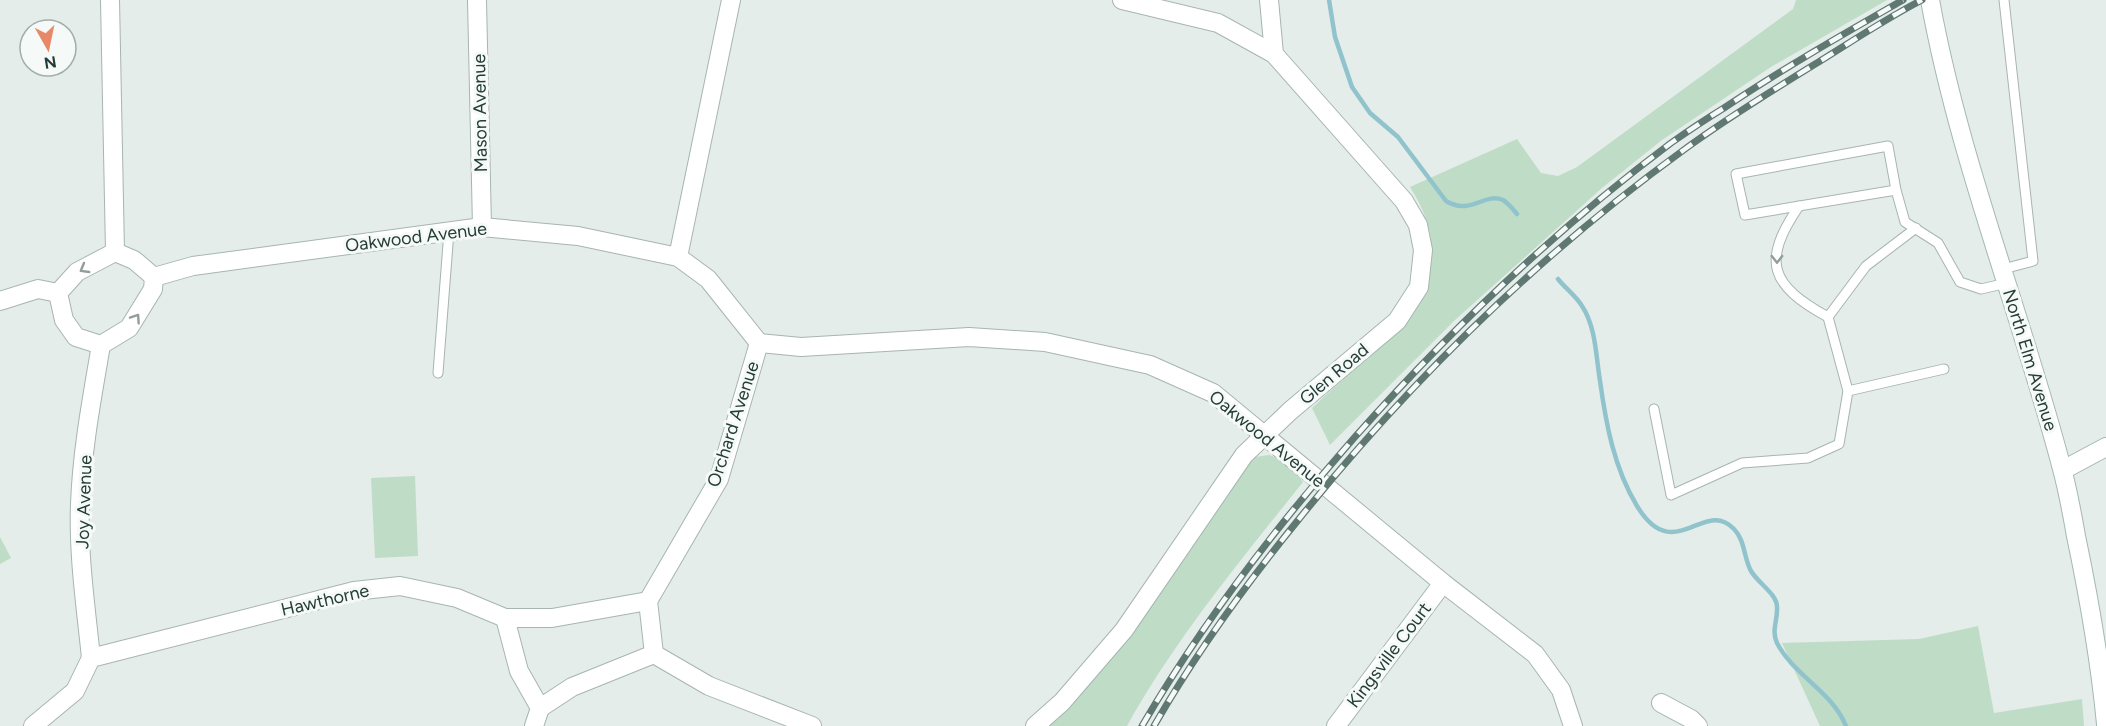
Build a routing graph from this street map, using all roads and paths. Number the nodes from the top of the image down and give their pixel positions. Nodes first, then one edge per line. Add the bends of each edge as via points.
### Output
1 (110, 0) edge
2 (477, 0) edge
3 (731, 0) edge
4 (1122, 0) edge
5 (1269, 0) edge
6 (1930, 0) edge
7 (2004, 0) edge
8 (1274, 54) junction
9 (1896, 190) junction
10 (1799, 206) junction
11 (482, 227) junction
12 (1916, 228) junction
13 (448, 231) junction
14 (115, 252) junction
15 (678, 257) junction
16 (2005, 276) junction
17 (154, 277) junction
18 (58, 293) junction
19 (0, 300) edge
20 (1828, 317) junction
21 (759, 343) junction
22 (101, 345) junction
23 (1944, 369) dead end
24 (438, 373) dead end
25 (1848, 391) junction
26 (1654, 409) dead end
27 (1263, 435) junction
28 (2106, 447) edge
29 (2063, 470) junction
30 (1443, 583) junction
31 (648, 601) junction
32 (505, 618) junction
33 (654, 654) junction
34 (92, 658) junction
35 (1661, 703) dead end
36 (540, 708) junction
37 (2106, 724) edge
38 (33, 726) edge
39 (534, 726) edge
40 (812, 726) edge
41 (1035, 726) edge
42 (1336, 726) edge
43 (1573, 726) edge
44 (1698, 726) edge

1 - 14 street
2 - 11 street, Mason Avenue
3 - 15 street
4 - 8 street, Glen Road via 1218,23
5 - 8 street
6 - 16 street, North Elm Avenue via 1957,117
7 - 16 lane via 2033,261
8 - 27 street, Glen Road via 1404,201 1418,225 1423,250 1419,287 1397,321
9 - 10 lane
9 - 10 lane via 1888,147 1736,174 1745,215
9 - 12 lane via 1905,222
10 -> 20 lane via 1774,260 1787,289
11 - 13 street, Oakwood Avenue
11 - 15 street, Oakwood Avenue via 578,236
12 - 16 lane via 1938,243 1960,282 1981,289
12 - 20 lane via 1866,266
13 - 17 street, Oakwood Avenue via 193,266
13 - 24 lane
14 - 17 street via 134,260
14 -> 18 street via 77,272
15 - 21 street, Orchard Avenue via 708,279
16 - 29 street, North Elm Avenue
22 -> 17 street via 129,328 153,289
18 - 19 street via 38,289
18 - 22 street via 64,320 76,338
20 - 25 lane
21 - 27 street, Oakwood Avenue via 801,347 969,337 1045,342 1150,365 1213,393
21 - 31 street, Orchard Avenue via 719,479
22 - 34 street, Joy Avenue via 87,424 80,505 82,578
23 - 25 lane
25 - 26 lane via 1839,444 1808,458 1742,463 1671,495
27 - 30 street, Oakwood Avenue
27 - 41 street, Glen Road via 1244,455 1125,630 1062,702
28 - 29 street
29 - 37 street, North Elm Avenue via 2086,583
30 - 42 street, Kingsville Court
30 - 43 street, Oakwood Avenue via 1535,654 1561,690
31 - 32 street, Hawthorne via 552,618
31 - 33 street
32 - 34 street, Hawthorne via 457,598 400,586 354,591
32 - 36 street via 519,671
33 - 36 street via 572,687
33 - 40 street via 709,686
34 - 38 street via 75,691
35 - 44 street
36 - 39 street

